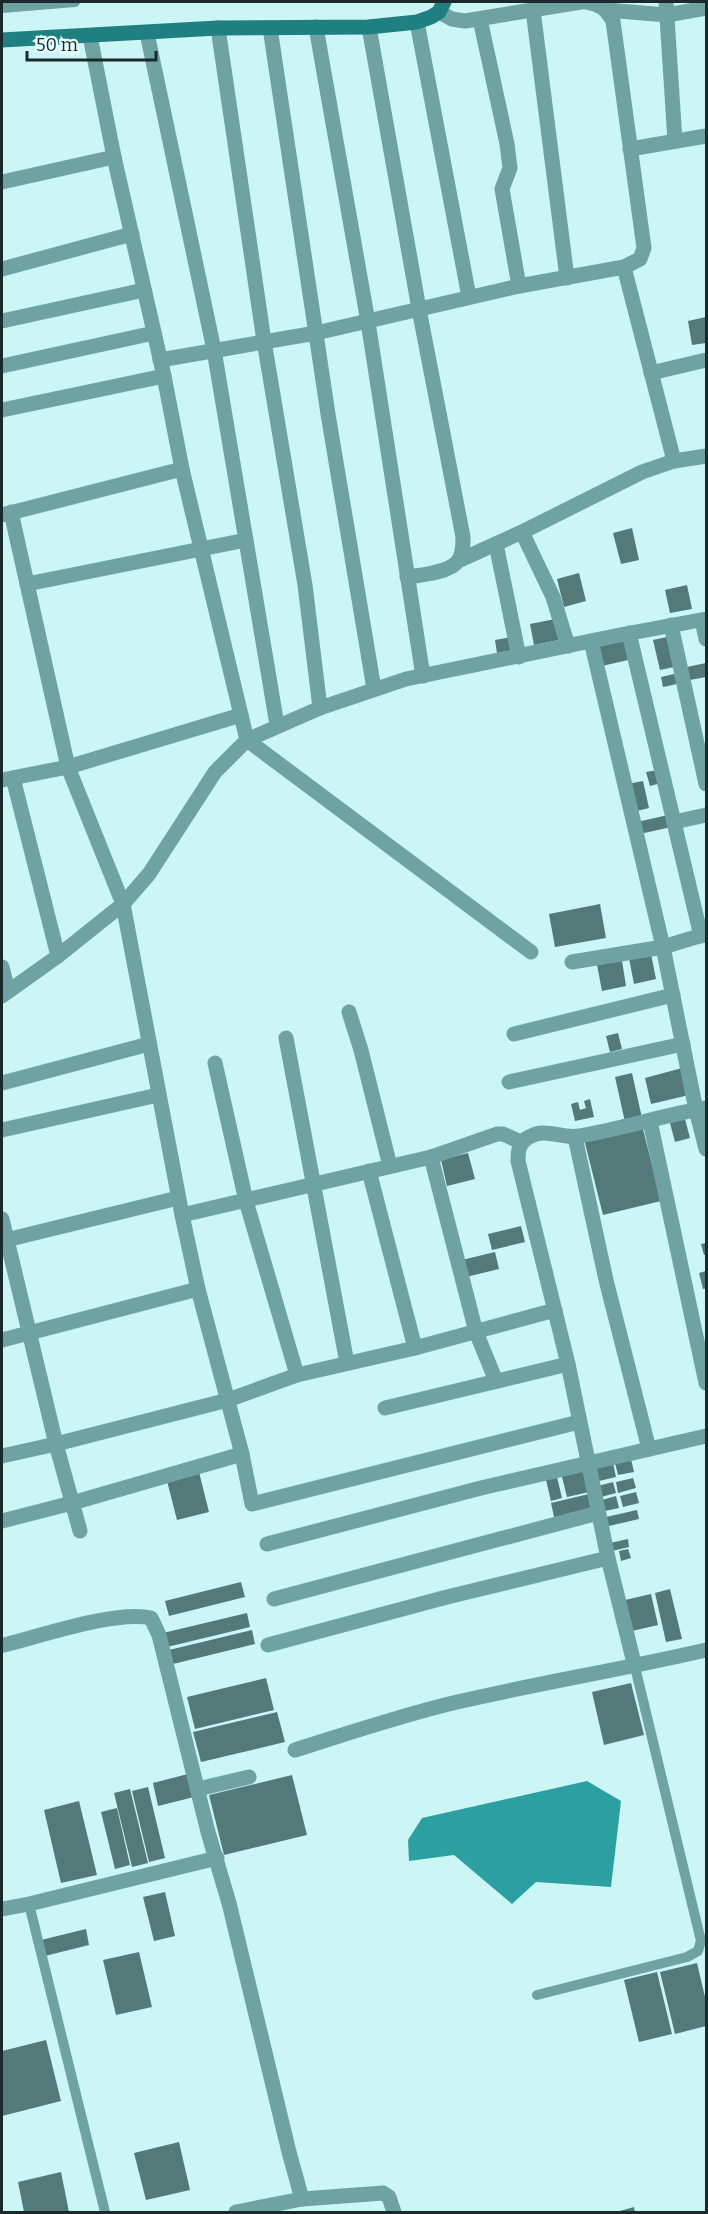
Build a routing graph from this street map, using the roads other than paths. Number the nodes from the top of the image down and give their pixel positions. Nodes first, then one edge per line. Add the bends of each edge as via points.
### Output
1 (75, 2) edge
2 (584, 2) edge
3 (442, 7) edge
4 (666, 8) edge
5 (706, 8) edge
6 (2, 9) edge
7 (532, 10) junction
8 (607, 10) junction
9 (480, 19) junction
10 (417, 21) junction
11 (316, 27) junction
12 (369, 27) junction
13 (218, 28) junction
14 (270, 28) junction
15 (147, 33) junction
16 (90, 36) junction
17 (2, 40) edge
18 (706, 136) edge
19 (675, 141) junction
20 (630, 149) junction
21 (114, 157) junction
22 (2, 182) edge
23 (132, 234) junction
24 (624, 267) junction
25 (2, 268) edge
26 (567, 278) junction
27 (519, 286) junction
28 (144, 290) junction
29 (470, 297) junction
30 (419, 309) junction
31 (2, 321) edge
32 (368, 322) junction
33 (154, 333) junction
34 (316, 333) junction
35 (264, 341) junction
36 (214, 350) junction
37 (160, 360) junction
38 (706, 360) edge
39 (2, 366) edge
40 (651, 373) junction
41 (164, 376) junction
42 (2, 410) edge
43 (706, 456) edge
44 (674, 461) junction
45 (182, 469) junction
46 (6, 513) edge
47 (522, 532) junction
48 (246, 540) junction
49 (496, 544) junction
50 (201, 548) junction
51 (458, 561) junction
52 (407, 577) junction
53 (27, 584) junction
54 (704, 620) edge
55 (671, 625) junction
56 (629, 633) junction
57 (706, 639) edge
58 (591, 641) junction
59 (568, 646) junction
60 (519, 657) junction
61 (423, 676) junction
62 (374, 689) junction
63 (320, 708) junction
64 (241, 715) junction
65 (277, 725) junction
66 (247, 740) junction
67 (68, 766) junction
68 (7, 779) edge
69 (706, 784) edge
70 (706, 815) edge
71 (674, 822) junction
72 (123, 904) junction
73 (704, 935) edge
74 (663, 947) junction
75 (531, 952) dead end
76 (58, 956) junction
77 (572, 962) dead end
78 (2, 967) edge
79 (5, 993) edge
80 (673, 995) junction
81 (349, 1012) dead end
82 (514, 1034) dead end
83 (286, 1038) dead end
84 (149, 1044) junction
85 (683, 1044) junction
86 (215, 1063) dead end
87 (509, 1082) dead end
88 (2, 1083) edge
89 (158, 1095) junction
90 (701, 1109) edge
91 (650, 1121) junction
92 (2, 1130) edge
93 (575, 1137) junction
94 (521, 1142) junction
95 (706, 1149) edge
96 (431, 1157) junction
97 (390, 1166) junction
98 (369, 1171) junction
99 (313, 1184) junction
100 (178, 1198) junction
101 (246, 1201) junction
102 (182, 1215) junction
103 (2, 1219) edge
104 (4, 1241) edge
105 (198, 1289) junction
106 (555, 1310) junction
107 (476, 1332) junction
108 (28, 1334) junction
109 (2, 1340) edge
110 (416, 1348) junction
111 (347, 1363) junction
112 (568, 1364) junction
113 (297, 1375) junction
114 (496, 1381) junction
115 (706, 1383) edge
116 (228, 1401) junction
117 (385, 1408) dead end
118 (579, 1422) junction
119 (706, 1436) edge
120 (56, 1444) junction
121 (649, 1449) junction
122 (242, 1454) junction
123 (2, 1455) edge
124 (588, 1464) junction
125 (72, 1503) junction
126 (598, 1513) junction
127 (2, 1521) edge
128 (80, 1531) dead end
129 (267, 1544) dead end
130 (608, 1558) junction
131 (274, 1599) dead end
132 (4, 1645) dead end
133 (268, 1645) dead end
134 (706, 1650) edge
135 (635, 1667) junction
136 (295, 1750) dead end
137 (249, 1777) dead end
138 (198, 1789) junction
139 (217, 1858) junction
140 (29, 1904) junction
141 (2, 1909) edge
142 (537, 1995) dead end
143 (302, 2199) junction
144 (105, 2212) edge
145 (237, 2212) edge
146 (394, 2212) edge

1 - 6 lane
2 - 7 street
2 - 8 street
3 - 9 street via 452,19
3 - 10 street via 431,17
4 - 5 street
4 - 8 street
4 - 19 street
7 - 9 street
7 - 26 street
8 - 20 street via 614,21
9 - 27 street via 507,144 510,168 502,189
10 - 12 street
10 - 29 street
11 - 12 street
11 - 14 street
11 - 32 street
12 - 30 street
13 - 14 street
13 - 15 street
13 - 35 street
14 - 34 street
15 - 16 street
15 - 36 street
16 - 17 street
16 - 21 street
18 - 19 street
19 - 20 street
20 - 24 street via 644,248 640,260
21 - 22 street
21 - 23 street
23 - 25 street
23 - 28 street
24 - 26 street
24 - 40 street
26 - 27 street
27 - 29 street
28 - 31 street
28 - 33 street
29 - 30 street
30 - 32 street
30 - 51 street via 463,537
32 - 34 street
32 - 52 street
33 - 37 street
33 - 39 street
34 - 35 street
34 - 62 street
35 - 36 street
35 - 63 street via 305,585
36 - 37 street
36 - 48 street
37 - 41 street
38 - 40 street
40 - 44 street
41 - 42 street
41 - 45 street
43 - 44 street
44 - 47 street via 642,472
45 - 46 street
45 - 50 street
46 - 53 street
47 - 49 street
47 - 59 street via 553,597
48 - 50 street
48 - 65 street
49 - 51 street
49 - 60 street
50 - 53 street
50 - 64 street
51 - 52 street via 431,574
52 - 61 street
53 - 67 street
54 - 55 street
54 - 57 street
55 - 56 street
55 - 69 street
56 - 58 street
56 - 71 street
58 - 59 street
58 - 74 street
59 - 60 street
60 - 61 street
61 - 62 street
62 - 63 street
63 - 65 street
64 - 66 street
64 - 67 street
65 - 66 street
66 - 72 street via 215,772 149,874
66 - 75 street
67 - 68 street
67 - 72 street
68 - 76 street
70 - 71 street
71 - 73 street
72 - 76 street
72 - 84 street
73 - 74 street
74 - 77 street
74 - 80 street
76 - 79 street
78 - 79 street
80 - 82 street
80 - 85 street
81 - 97 street
83 - 99 street
84 - 88 street
84 - 89 street
85 - 87 street
85 - 90 street
86 - 101 street
89 - 92 street
89 - 100 street
90 - 91 street
90 - 95 street
91 - 93 street
91 - 115 street
93 - 94 street via 542,1131
93 - 121 street
94 - 96 street via 497,1134
94 - 106 street via 518,1161
96 - 97 street
96 - 107 street
97 - 98 street
98 - 99 street
98 - 110 street
99 - 101 street
99 - 111 street
100 - 102 street
100 - 104 street
101 - 102 street
101 - 113 street
102 - 105 street
103 - 104 street
104 - 108 street
105 - 108 street
105 - 116 street
106 - 107 street
106 - 112 street
107 - 110 street
107 - 114 street
108 - 109 street
108 - 120 street
110 - 111 street
111 - 113 street
112 - 114 street
112 - 118 street
113 - 116 street
114 - 117 street
116 - 120 street
116 - 122 street
118 - 122 street via 252,1504
118 - 124 street
119 - 121 street
120 - 123 street
120 - 125 street
121 - 124 street
122 - 125 street
124 - 126 street
124 - 129 street
125 - 127 street
125 - 128 street
126 - 130 street
126 - 131 street
130 - 133 street
130 - 135 street
132 - 138 street via 104,1620 151,1618 159,1635
134 - 135 street
135 - 136 street via 458,1702
135 - 142 lane via 701,1941 698,1952
137 - 138 street
138 - 139 street
139 - 140 street
139 - 143 street
140 - 141 street
140 - 144 lane
143 - 145 street
143 - 146 street via 383,2193 389,2197

